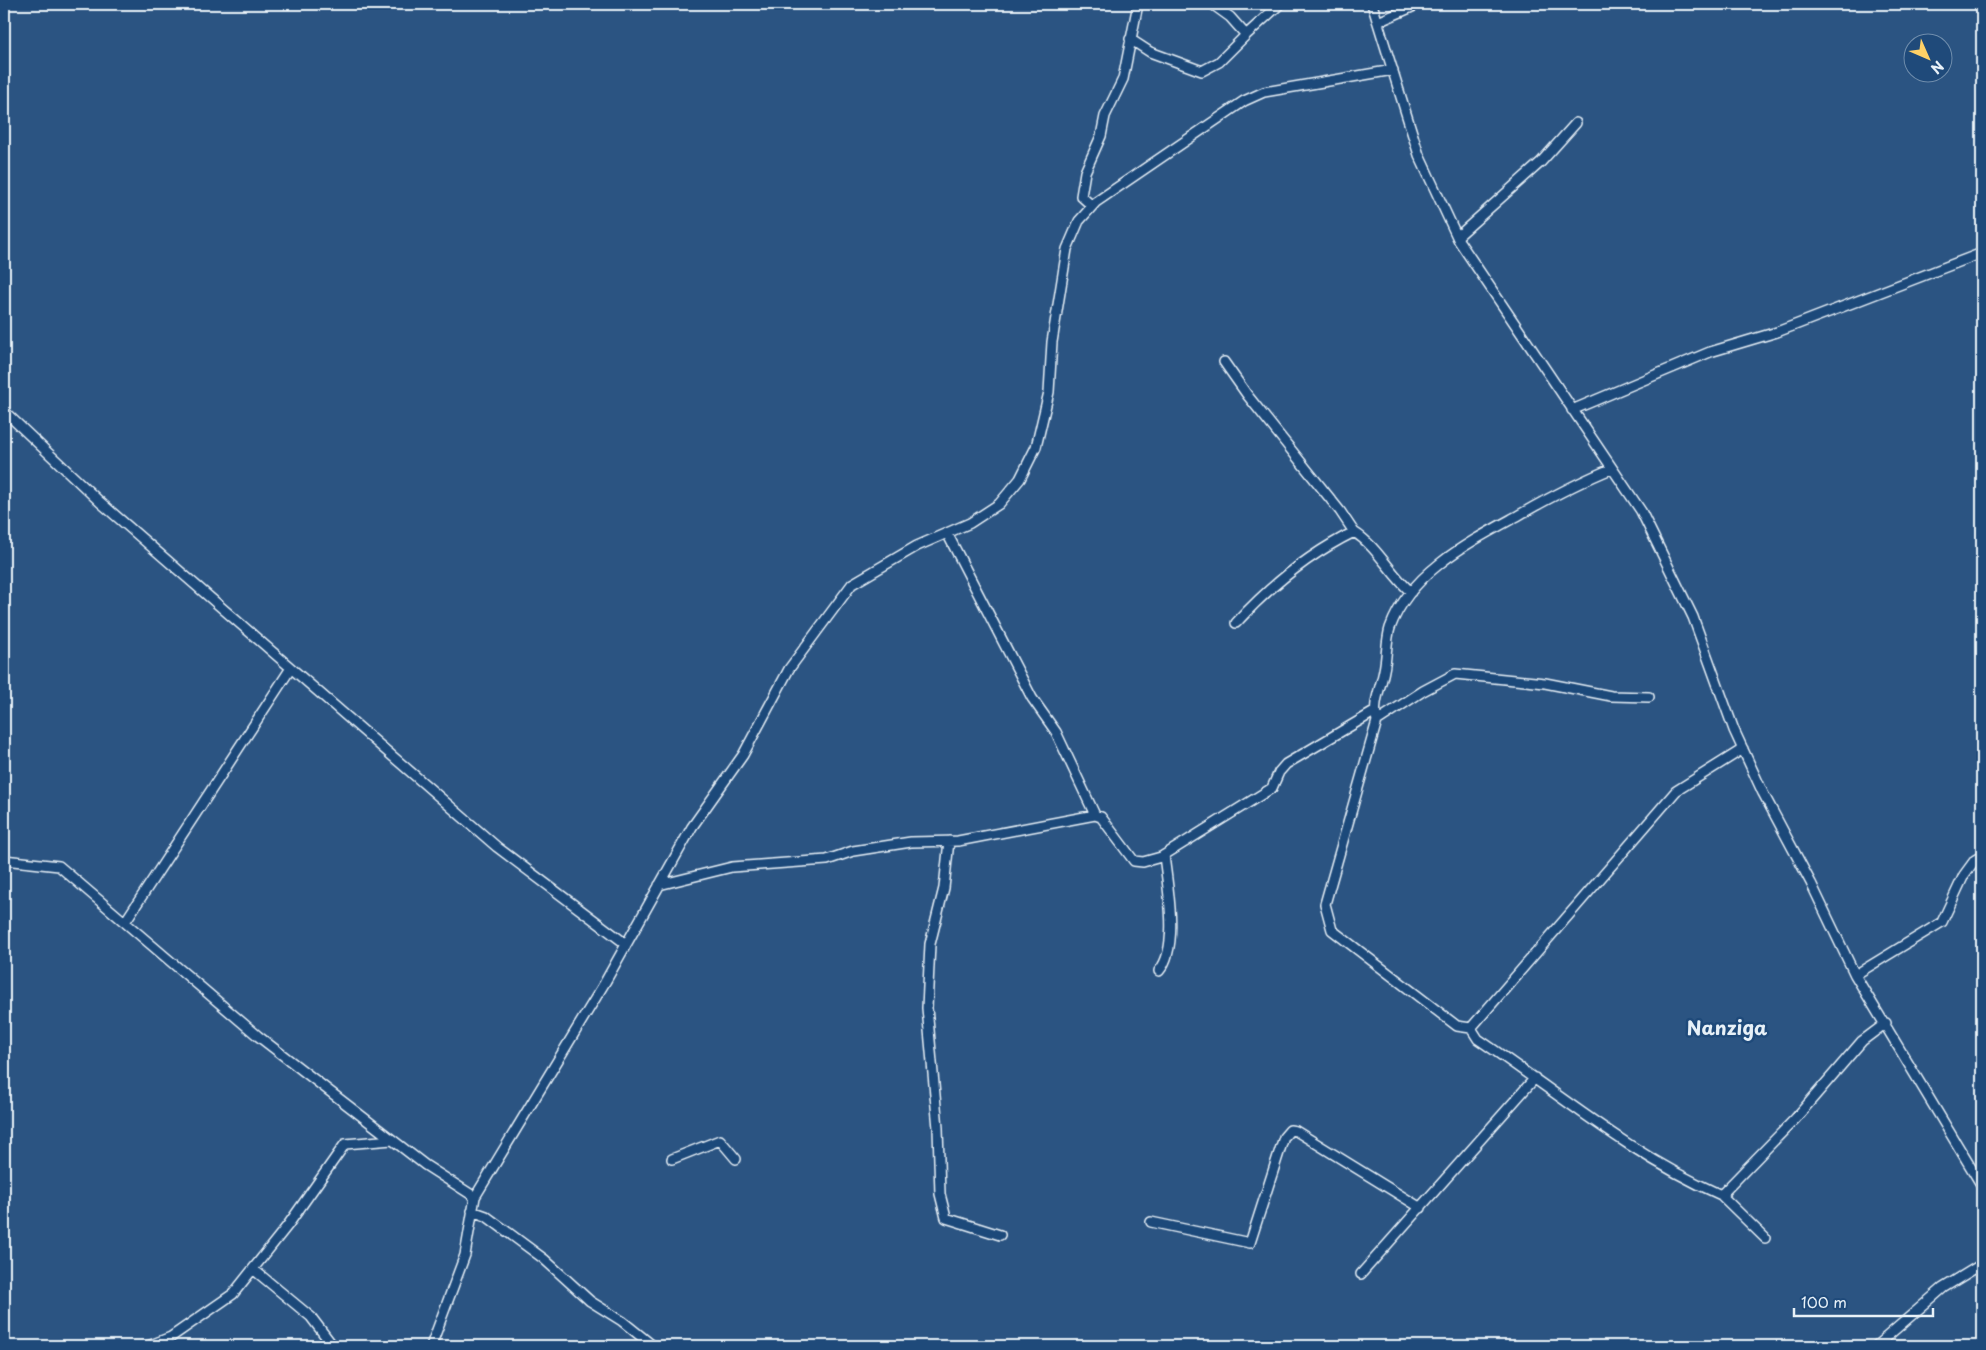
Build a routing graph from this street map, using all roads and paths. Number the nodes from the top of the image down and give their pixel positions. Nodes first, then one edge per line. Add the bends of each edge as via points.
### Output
1 (1138, 4) edge
2 (1212, 4) edge
3 (1280, 4) edge
4 (1372, 4) edge
5 (1419, 4) edge
6 (1378, 22) junction
7 (1246, 35) junction
8 (1130, 39) junction
9 (1393, 70) junction
10 (1576, 123) dead end
11 (1092, 206) junction
12 (1457, 237) junction
13 (1982, 253) edge
14 (1224, 362) dead end
15 (1572, 410) junction
16 (4, 411) edge
17 (1611, 469) junction
18 (1354, 532) junction
19 (947, 533) junction
20 (1411, 592) junction
21 (1236, 623) dead end
22 (290, 668) junction
23 (1649, 697) dead end
24 (1376, 717) junction
25 (1743, 749) junction
26 (1095, 815) junction
27 (949, 841) junction
28 (1164, 855) junction
29 (1982, 856) edge
30 (4, 860) edge
31 (659, 885) junction
32 (125, 922) junction
33 (626, 944) junction
34 (1158, 971) dead end
35 (1855, 975) junction
36 (1886, 1023) junction
37 (1471, 1028) junction
38 (1535, 1078) junction
39 (392, 1140) junction
40 (672, 1159) dead end
41 (736, 1159) dead end
42 (1982, 1186) edge
43 (1721, 1195) junction
44 (475, 1197) junction
45 (1421, 1208) junction
46 (472, 1211) junction
47 (1151, 1222) dead end
48 (1000, 1235) dead end
49 (1766, 1238) dead end
50 (1982, 1264) edge
51 (253, 1269) junction
52 (1361, 1274) dead end
53 (148, 1346) edge
54 (333, 1346) edge
55 (431, 1346) edge
56 (653, 1346) edge
57 (1876, 1346) edge

1 - 8 street
2 - 7 street via 1230,17
3 - 7 street
4 - 6 street
5 - 6 street
6 - 9 street
7 - 8 street via 1219,62 1202,71 1150,52
8 - 11 street via 1123,80 1105,116 1085,172 1081,196
9 - 11 street via 1264,92 1244,101
9 - 12 street via 1418,155
10 - 12 street via 1541,162
11 - 19 street via 1079,221 1067,249 1052,342 1049,392 1036,447 1020,478 999,504
12 - 15 street
13 - 15 street via 1776,332 1710,352
14 - 18 street
15 - 17 street
16 - 22 street via 98,500
17 - 20 street via 1576,483 1468,543 1441,562
17 - 25 street via 1641,511 1693,617
18 - 20 street via 1385,563 1396,580
18 - 21 street via 1276,582
19 - 26 street via 1032,698 1056,732
19 - 31 street via 917,546 852,584 789,669 743,755 692,827
20 - 24 street via 1389,630 1385,666 1373,708
22 - 32 street
22 - 33 street via 497,847
23 - 24 street via 1611,696 1545,683 1455,674
24 - 28 street via 1286,764 1272,788
24 - 37 street via 1325,904 1332,930 1457,1026
25 - 35 street
25 - 37 street via 1676,791
26 - 27 street
26 - 28 street via 1101,817 1134,861 1143,862
27 - 31 street via 912,842 853,851 827,860 732,867
27 - 48 street via 944,888 930,944 927,1008 938,1128 940,1194 946,1218
28 - 34 street via 1170,915 1168,950 1165,964
29 - 35 street via 1964,875 1942,922
30 - 32 street via 59,866
31 - 33 street
32 - 39 street via 258,1036
33 - 44 street
35 - 36 street
36 - 42 street via 1907,1064
36 - 43 street via 1862,1041 1795,1119
37 - 38 street via 1478,1039
38 - 43 street via 1635,1150 1688,1181
38 - 45 street
39 - 44 street
39 - 51 street via 345,1144 288,1226
40 - 41 street via 720,1140
43 - 49 street
44 - 46 street
45 - 47 street via 1290,1130 1284,1137 1250,1243
45 - 52 street
46 - 55 street via 465,1255
46 - 56 street via 486,1216 544,1258 590,1301
50 - 57 street via 1943,1288
51 - 53 street via 233,1294 171,1336
51 - 54 street via 311,1317

